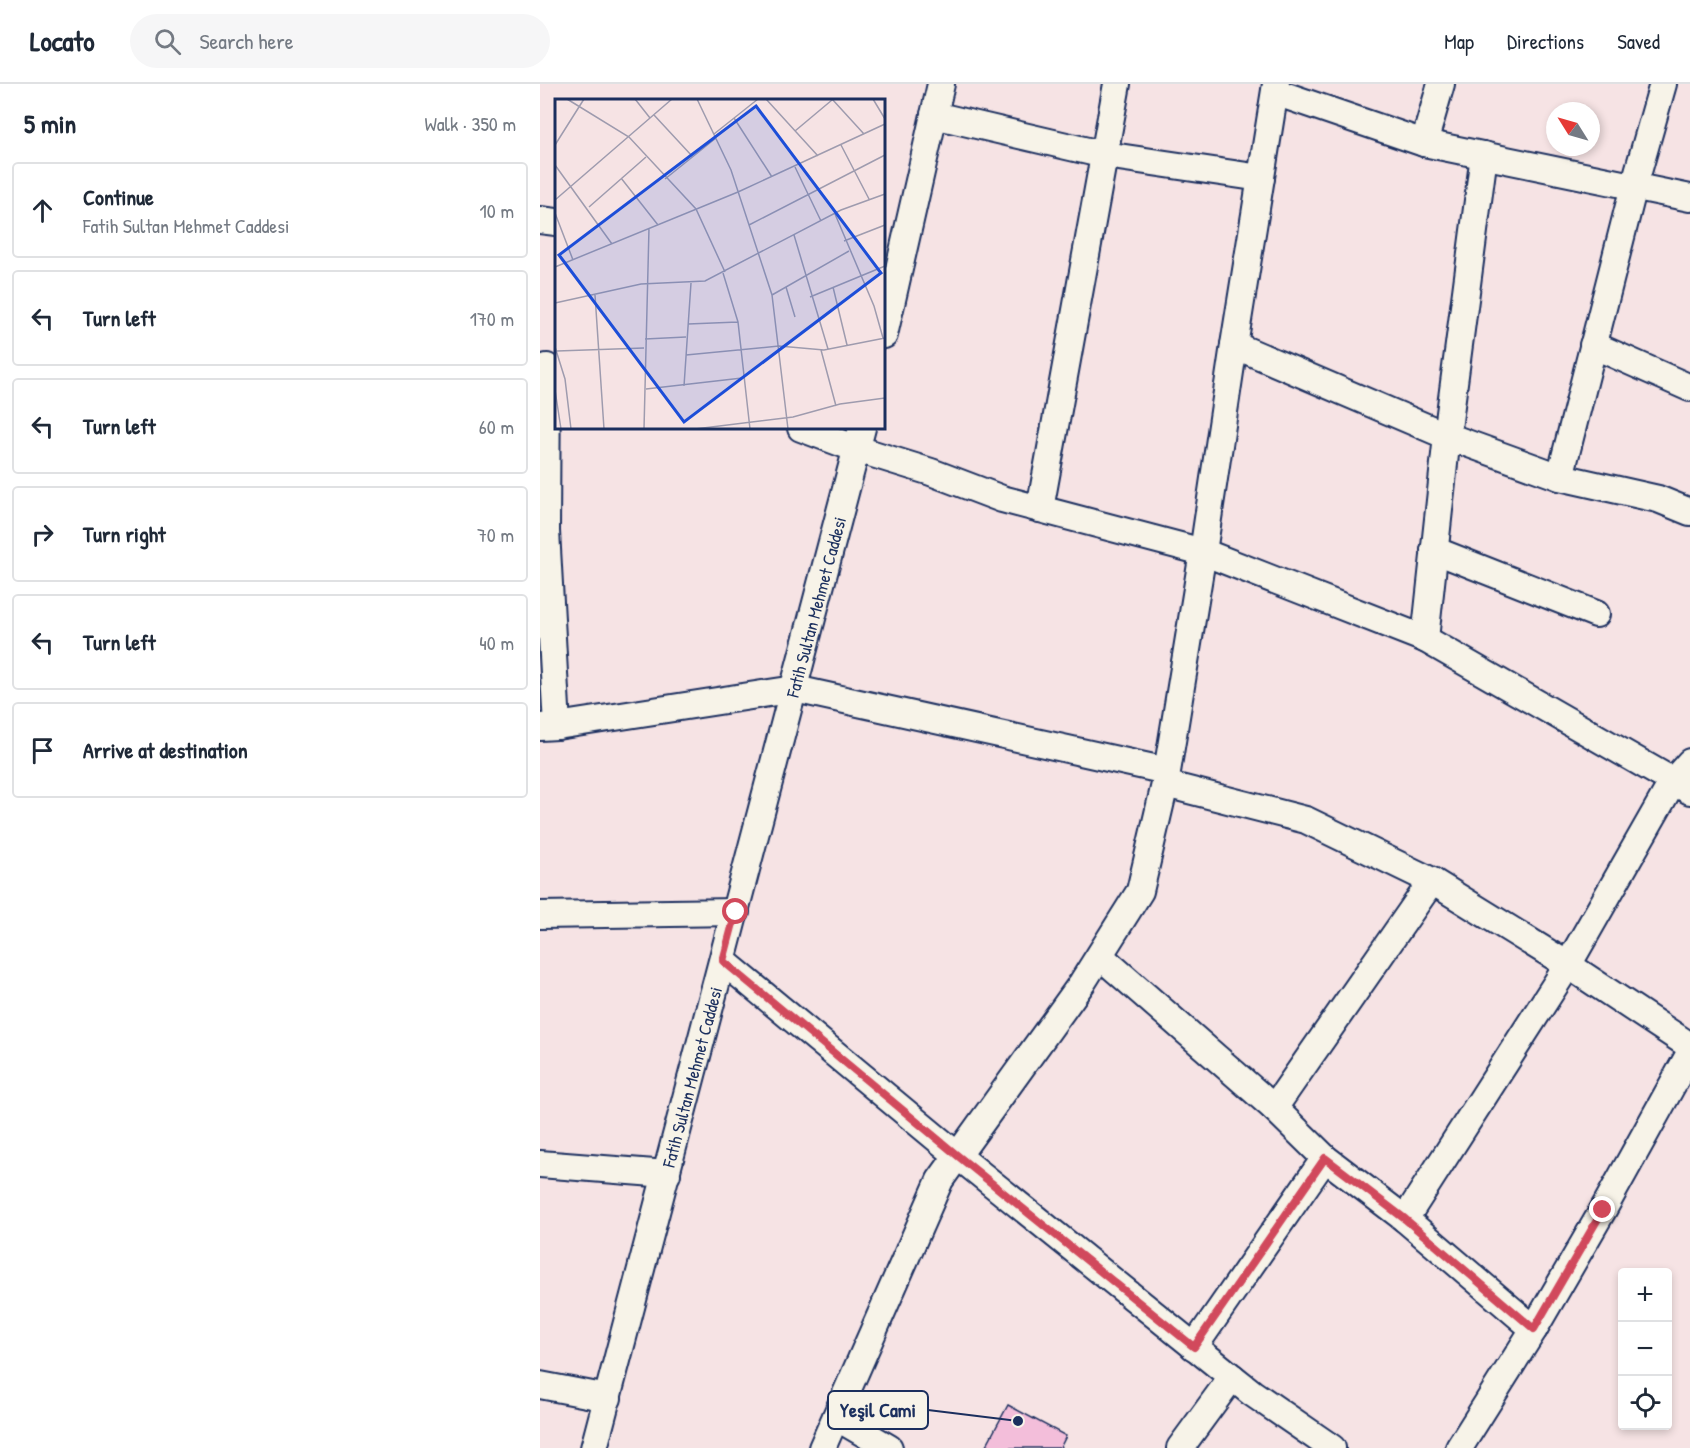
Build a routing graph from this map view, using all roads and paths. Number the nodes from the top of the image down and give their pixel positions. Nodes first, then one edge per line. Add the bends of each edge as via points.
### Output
1 (941, 84) edge
2 (1117, 84) edge
3 (1441, 84) edge
4 (1663, 84) edge
5 (1275, 88) edge
6 (934, 115) junction
7 (1425, 143) junction
8 (1105, 155) junction
9 (1484, 155) junction
10 (1261, 178) junction
11 (1634, 186) junction
12 (1690, 198) edge
13 (540, 220) edge
14 (555, 222) edge
15 (894, 248) edge
16 (885, 327) edge
17 (1234, 345) junction
18 (1593, 345) junction
19 (548, 367) edge
20 (1690, 388) edge
21 (807, 429) edge
22 (1447, 436) junction
23 (860, 438) edge
24 (1560, 477) junction
25 (1040, 509) junction
26 (1690, 512) edge
27 (543, 532) edge
28 (1434, 550) junction
29 (1203, 552) junction
30 (1596, 614) dead end
31 (1425, 639) junction
32 (795, 689) junction
33 (548, 726) edge
34 (1690, 762) edge
35 (1166, 777) junction
36 (1682, 786) edge
37 (1432, 881) junction
38 (736, 912) junction
39 (540, 915) edge
40 (1100, 956) junction
41 (723, 961) junction
42 (1568, 965) junction
43 (1690, 1046) edge
44 (1690, 1053) edge
45 (1274, 1107) junction
46 (958, 1156) junction
47 (1325, 1158) junction
48 (540, 1164) edge
49 (667, 1174) junction
50 (1405, 1219) junction
51 (1534, 1329) junction
52 (1194, 1347) junction
53 (1232, 1377) junction
54 (540, 1386) edge
55 (608, 1398) junction
56 (836, 1417) junction
57 (594, 1448) edge
58 (822, 1448) edge
59 (889, 1448) edge
60 (1180, 1448) edge
61 (1332, 1448) edge
62 (1459, 1448) edge

1 - 6 street
2 - 8 street
3 - 7 street
4 - 11 street
5 - 7 street
5 - 10 street
6 - 8 street
6 - 15 street
7 - 9 street
8 - 10 street
8 - 25 street
9 - 11 street
9 - 22 street
10 - 17 street
11 - 12 street
11 - 18 street
13 - 14 street
15 - 16 street
17 - 22 street
17 - 29 street
18 - 20 street
18 - 24 street
19 - 27 street
21 - 23 street
22 - 24 street
22 - 28 street
23 - 25 street via 931,472
23 - 32 street, Fatih Sultan Mehmet Caddesi
24 - 26 street via 1658,499
25 - 29 street
27 - 33 street
28 - 30 street
28 - 31 street
29 - 31 street
29 - 35 street
31 - 36 street
32 - 33 street
32 - 35 street
32 - 38 street, Fatih Sultan Mehmet Caddesi
34 - 36 street
35 - 37 street via 1306,820
35 - 40 street via 1140,891
36 - 42 street
37 - 42 street
37 - 45 street
38 - 39 street
38 - 41 street, Fatih Sultan Mehmet Caddesi
40 - 45 street
40 - 46 street
41 - 46 street
41 - 49 street, Fatih Sultan Mehmet Caddesi
42 - 43 street
42 - 50 street
44 - 51 street
45 - 47 street
46 - 52 street
46 - 56 street via 940,1180
47 - 50 street
47 - 52 street
48 - 49 street
49 - 55 street, Fatih Sultan Mehmet Caddesi
50 - 51 street
51 - 62 street
52 - 53 street
53 - 60 street
53 - 61 street
54 - 55 street
55 - 57 street, Fatih Sultan Mehmet Caddesi
56 - 58 street
56 - 59 street

